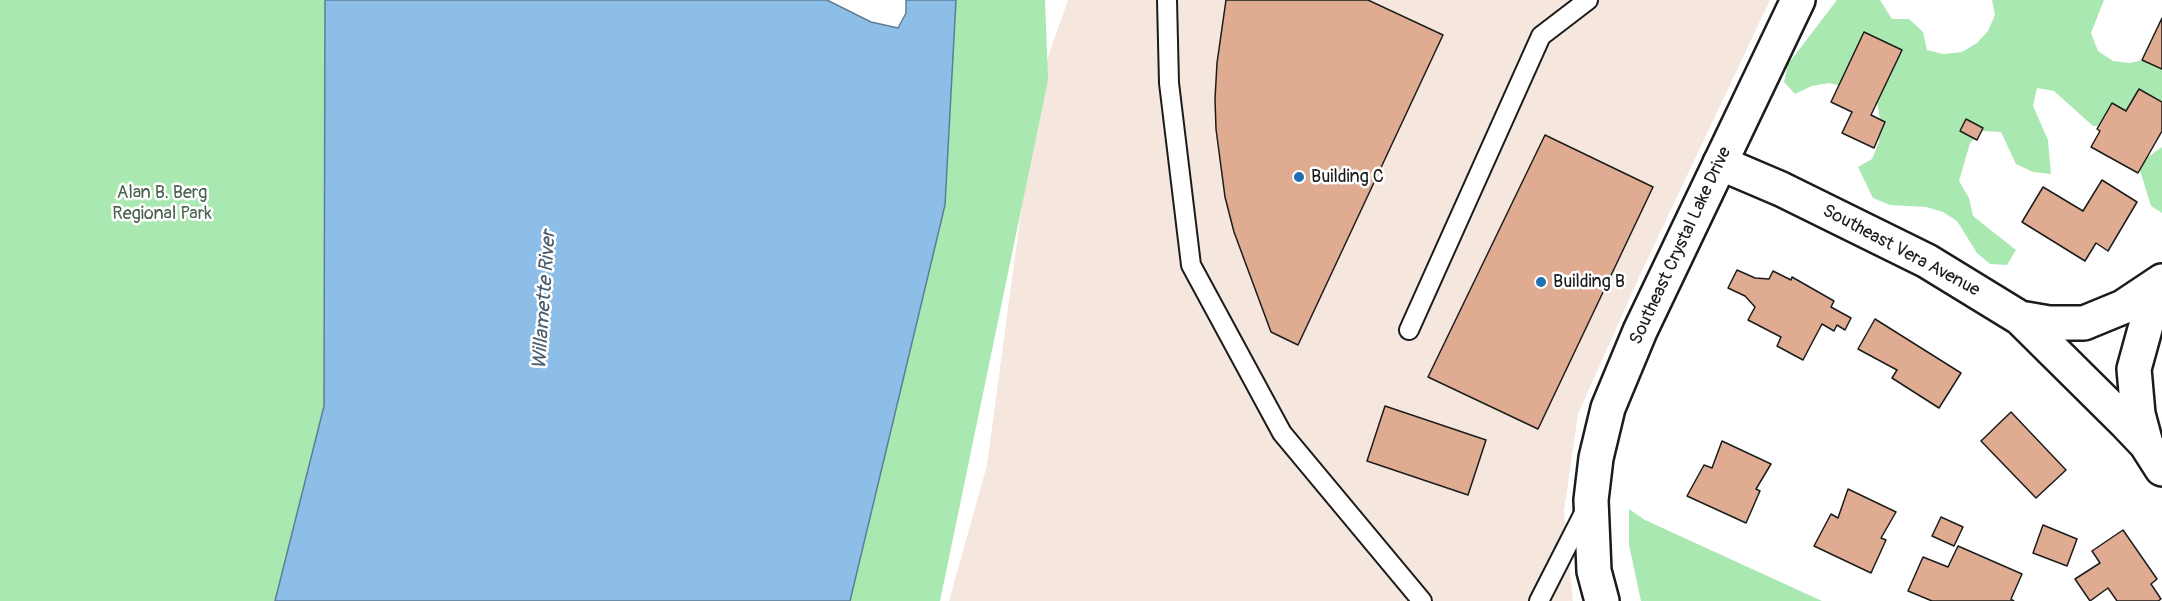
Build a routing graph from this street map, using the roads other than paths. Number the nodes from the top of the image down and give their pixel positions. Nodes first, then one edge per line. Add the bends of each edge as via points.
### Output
1 (1167, 0) edge
2 (1588, 0) edge
3 (1798, 0) edge
4 (1720, 163) junction
5 (2162, 283) edge
6 (2020, 318) junction
7 (1409, 330) dead end
8 (2154, 457) edge
9 (1591, 500) junction
10 (1422, 601) edge
11 (1539, 601) edge
12 (1602, 601) edge

1 - 10 lane via 1169,84 1191,265 1282,433
2 - 7 lane via 1541,36
3 - 4 street, Southeast Crystal Lake Drive
4 - 6 street, Southeast Vera Avenue via 1927,261
4 - 9 street, Southeast Crystal Lake Drive via 1608,408
5 - 6 street via 2123,307 2084,323
5 - 8 street via 2154,296 2134,369 2138,414
6 - 8 street, Southeast Vera Avenue
9 - 11 lane
9 - 12 street, Southeast Crystal Lake Drive via 1594,571

